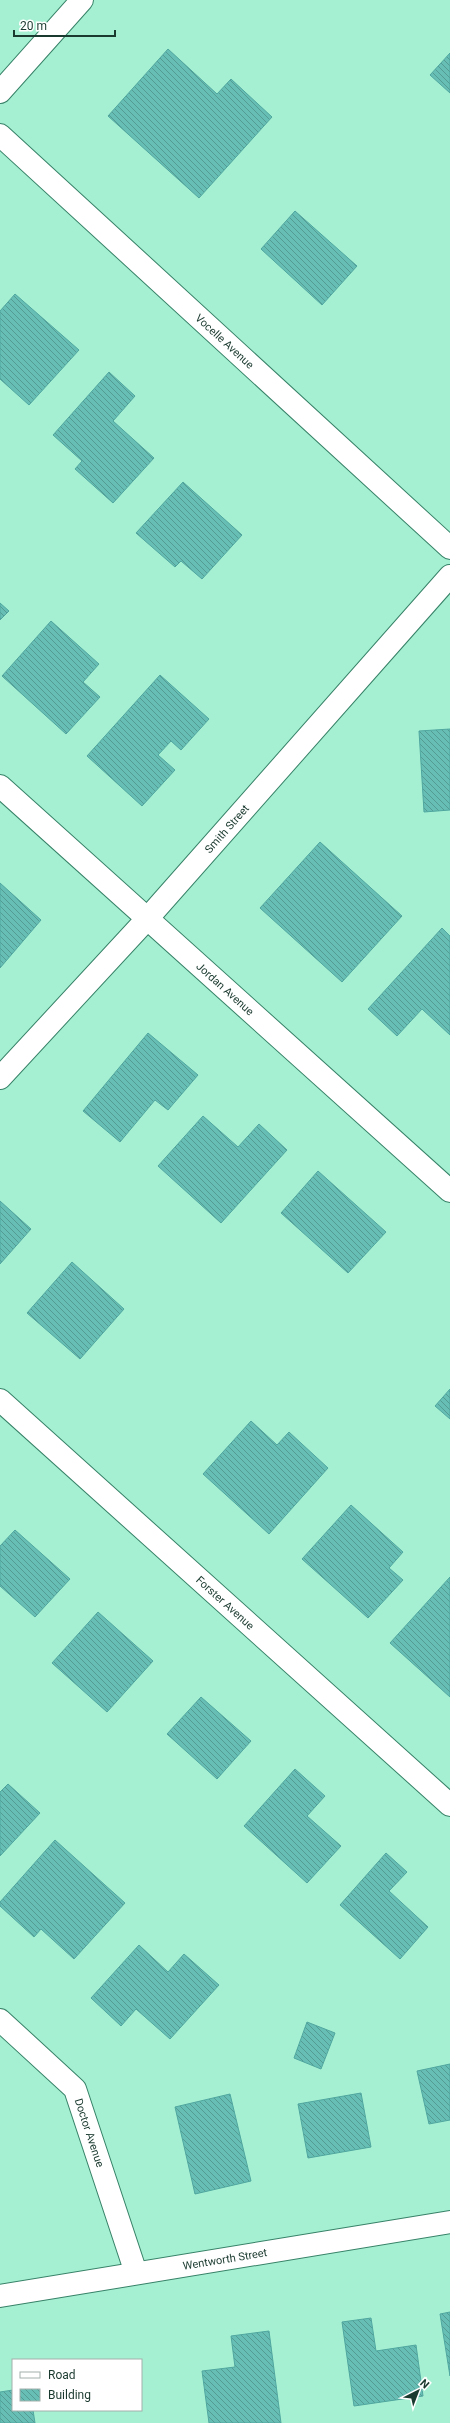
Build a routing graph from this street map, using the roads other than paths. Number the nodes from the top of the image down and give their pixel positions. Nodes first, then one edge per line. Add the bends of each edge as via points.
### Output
1 (82, 0) edge
2 (0, 92) edge
3 (0, 135) edge
4 (450, 548) edge
5 (450, 576) edge
6 (0, 786) edge
7 (147, 919) junction
8 (0, 1078) edge
9 (450, 1191) edge
10 (0, 1400) edge
11 (450, 1805) edge
12 (0, 2020) edge
13 (450, 2222) edge
14 (136, 2273) junction
15 (0, 2296) edge

1 - 2 street
3 - 4 street, Vocelle Avenue
5 - 7 street, Smith Street
6 - 7 street, Jordan Avenue
7 - 8 street, Smith Street
7 - 9 street, Jordan Avenue
10 - 11 street, Forster Avenue
12 - 14 street, Doctor Avenue via 75,2089
13 - 14 street, Wentworth Street
14 - 15 street, Wentworth Street

